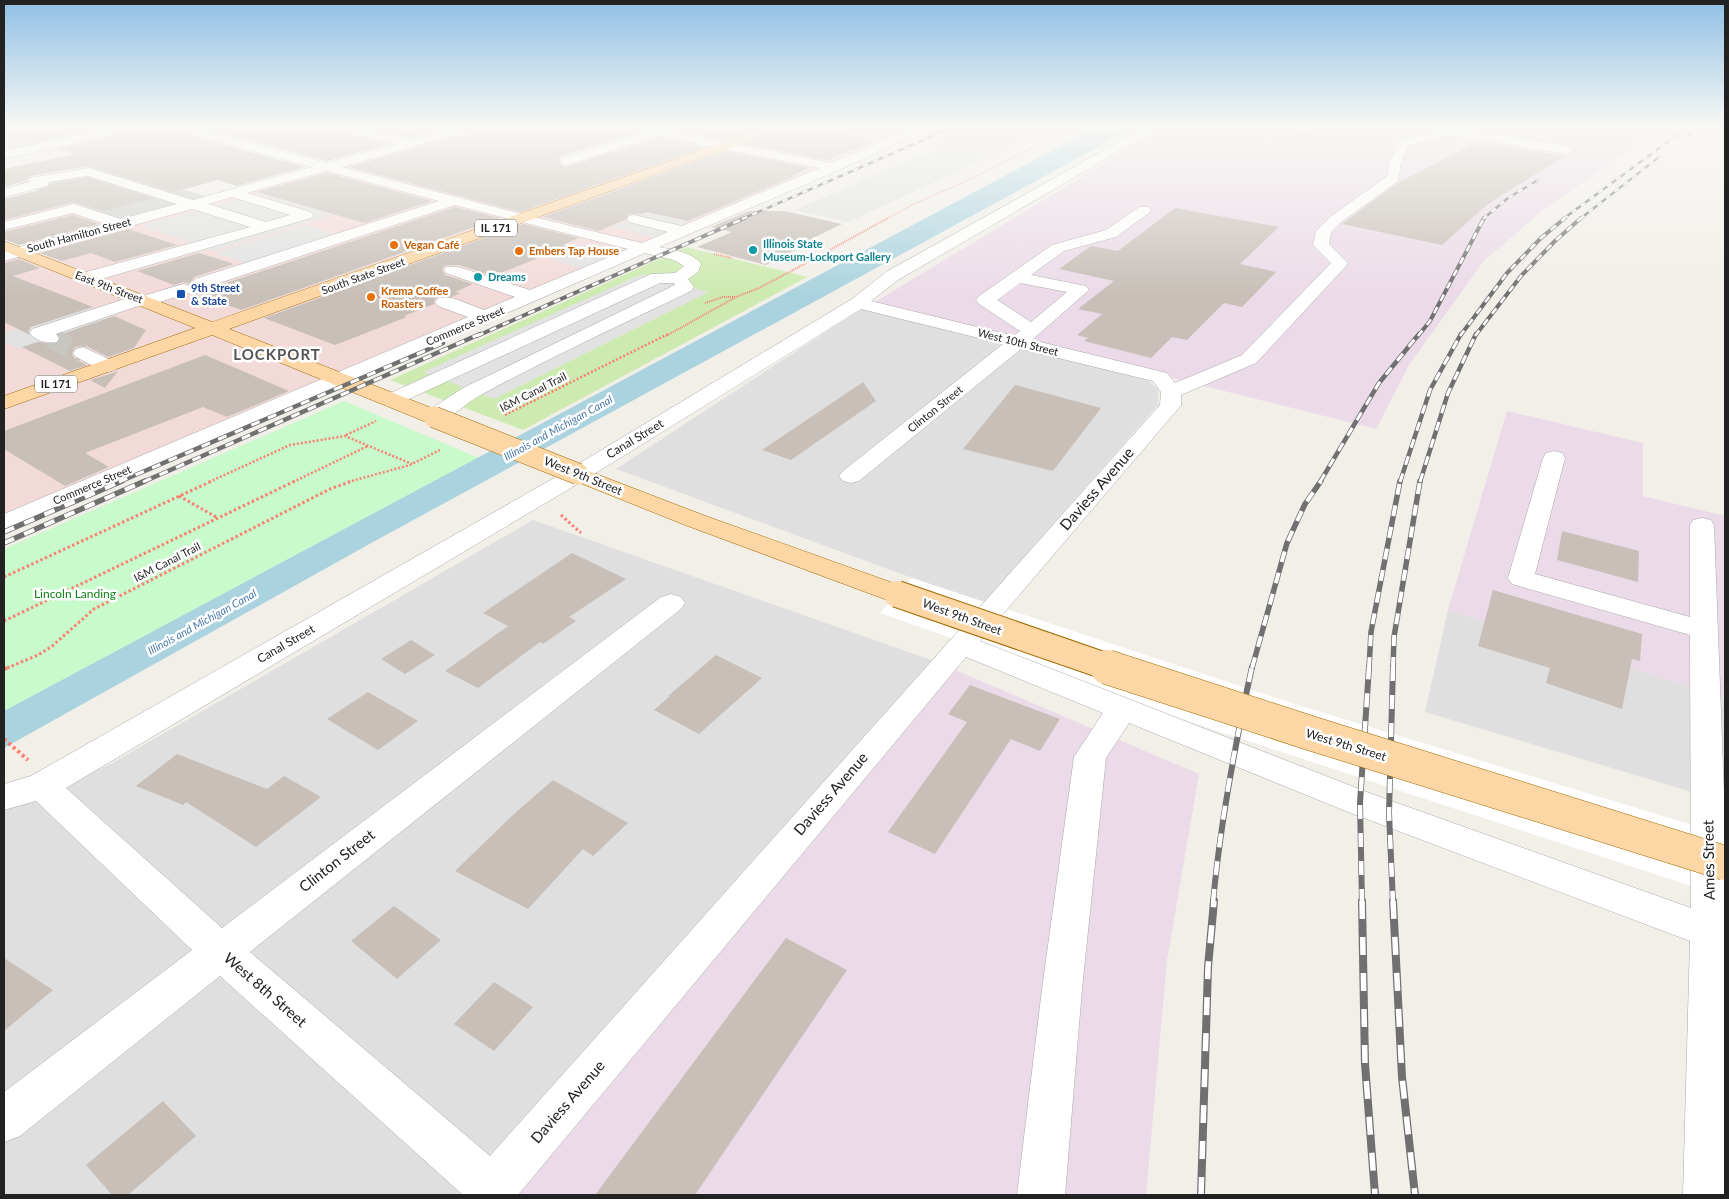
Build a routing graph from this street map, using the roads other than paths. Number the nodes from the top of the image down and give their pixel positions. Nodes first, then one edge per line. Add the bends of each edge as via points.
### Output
1 (43, 183) edge
2 (125, 183) edge
3 (268, 183) edge
4 (386, 183) edge
5 (622, 183) edge
6 (797, 183) edge
7 (1056, 183) edge
8 (1386, 183) edge
9 (4, 193) edge
10 (232, 193) junction
11 (454, 201) junction
12 (194, 204) junction
13 (1144, 210) dead end
14 (147, 216) junction
15 (522, 219) junction
16 (634, 219) dead end
17 (120, 224) junction
18 (4, 226) edge
19 (176, 226) dead end
20 (266, 227) junction
21 (194, 232) dead end
22 (684, 232) junction
23 (220, 241) junction
24 (618, 242) junction
25 (644, 249) junction
26 (8, 251) edge
27 (597, 269) junction
28 (452, 270) dead end
29 (1017, 277) junction
30 (85, 278) junction
31 (679, 278) junction
32 (201, 283) dead end
33 (184, 289) dead end
34 (533, 297) junction
35 (142, 301) junction
36 (444, 302) dead end
37 (858, 303) junction
38 (486, 317) junction
39 (214, 329) junction
40 (1025, 337) junction
41 (50, 338) dead end
42 (83, 353) tunnel mouth
43 (108, 366) junction
44 (341, 380) junction
45 (437, 380) junction
46 (470, 392) junction
47 (1170, 392) junction
48 (392, 400) junction
49 (4, 403) edge
50 (434, 417) junction
51 (1554, 458) dead end
52 (578, 474) junction
53 (851, 476) dead end
54 (4, 523) edge
55 (1702, 525) dead end
56 (671, 603) dead end
57 (1704, 630) junction
58 (961, 644) junction
59 (1123, 708) junction
60 (36, 774) junction
61 (4, 797) edge
62 (1725, 863) edge
63 (1718, 934) edge
64 (220, 951) junction
65 (4, 1120) edge
66 (490, 1192) edge
67 (1042, 1195) edge
68 (1708, 1195) edge

1 - 9 street
2 - 12 street
3 - 10 street, South Hamilton Street
4 - 11 street
5 - 15 main road, South State Street / IL 171
6 - 22 street, Commerce Street
7 - 37 street, Canal Street via 892,276
8 - 47 street via 1351,207 1324,232 1321,245 1340,264 1249,359
10 - 12 street, South Hamilton Street
10 - 20 street via 306,215
11 - 15 street
11 - 32 street
12 - 14 street, South Hamilton Street
12 - 20 street
13 - 29 street via 1111,234 1058,248
14 - 17 street, South Hamilton Street
14 - 19 street
15 - 24 street
15 - 39 main road, South State Street / IL 171
16 - 22 street
17 - 18 street via 74,208
17 - 26 street, South Hamilton Street
20 - 23 street
21 - 23 street
22 - 25 street, Commerce Street
23 - 30 street
24 - 25 street
24 - 27 street via 571,262
25 - 27 street, Commerce Street
25 - 31 street via 680,257 693,264 692,269
26 - 30 main road, East 9th Street
27 - 34 street, Commerce Street
28 - 34 street
29 - 40 street via 985,300
29 - 40 street, Clinton Street via 1080,290
30 - 35 main road, East 9th Street
31 - 45 street via 657,278
31 - 46 street via 685,287
33 - 35 street
34 - 38 street, Commerce Street
35 - 39 main road, East 9th Street
35 - 41 street via 39,333
36 - 38 street
37 - 40 street, West 10th Street
37 - 52 street, Canal Street
38 - 44 street, Commerce Street
39 - 43 main road, South State Street / IL 171
39 - 44 main road, West 9th Street
40 - 47 street, West 10th Street via 1160,377
40 - 53 street, Clinton Street
42 - 43 street
43 - 49 main road, South State Street / IL 171
44 - 48 main road, West 9th Street
44 - 54 street, Commerce Street
45 - 46 street
45 - 48 street
46 - 50 street
47 - 58 street, Daviess Avenue via 1170,406
48 - 50 main road, West 9th Street
50 - 52 main road, West 9th Street, bridge
51 - 57 street via 1522,578
52 - 60 street, Canal Street
52 - 62 main road, West 9th Street, bridge via 694,520 1058,652 1315,736
55 - 57 street, Ames Street
56 - 64 street, Clinton Street
57 - 63 street, Ames Street
58 - 59 street, West 9th Street
58 - 66 street, Daviess Avenue
59 - 63 street, West 9th Street via 1360,803
59 - 67 street via 1090,757 1062,989
60 - 61 street, Canal Street
60 - 64 street, West 8th Street
63 - 68 street, Ames Street
64 - 65 street, Clinton Street
64 - 66 street, West 8th Street

